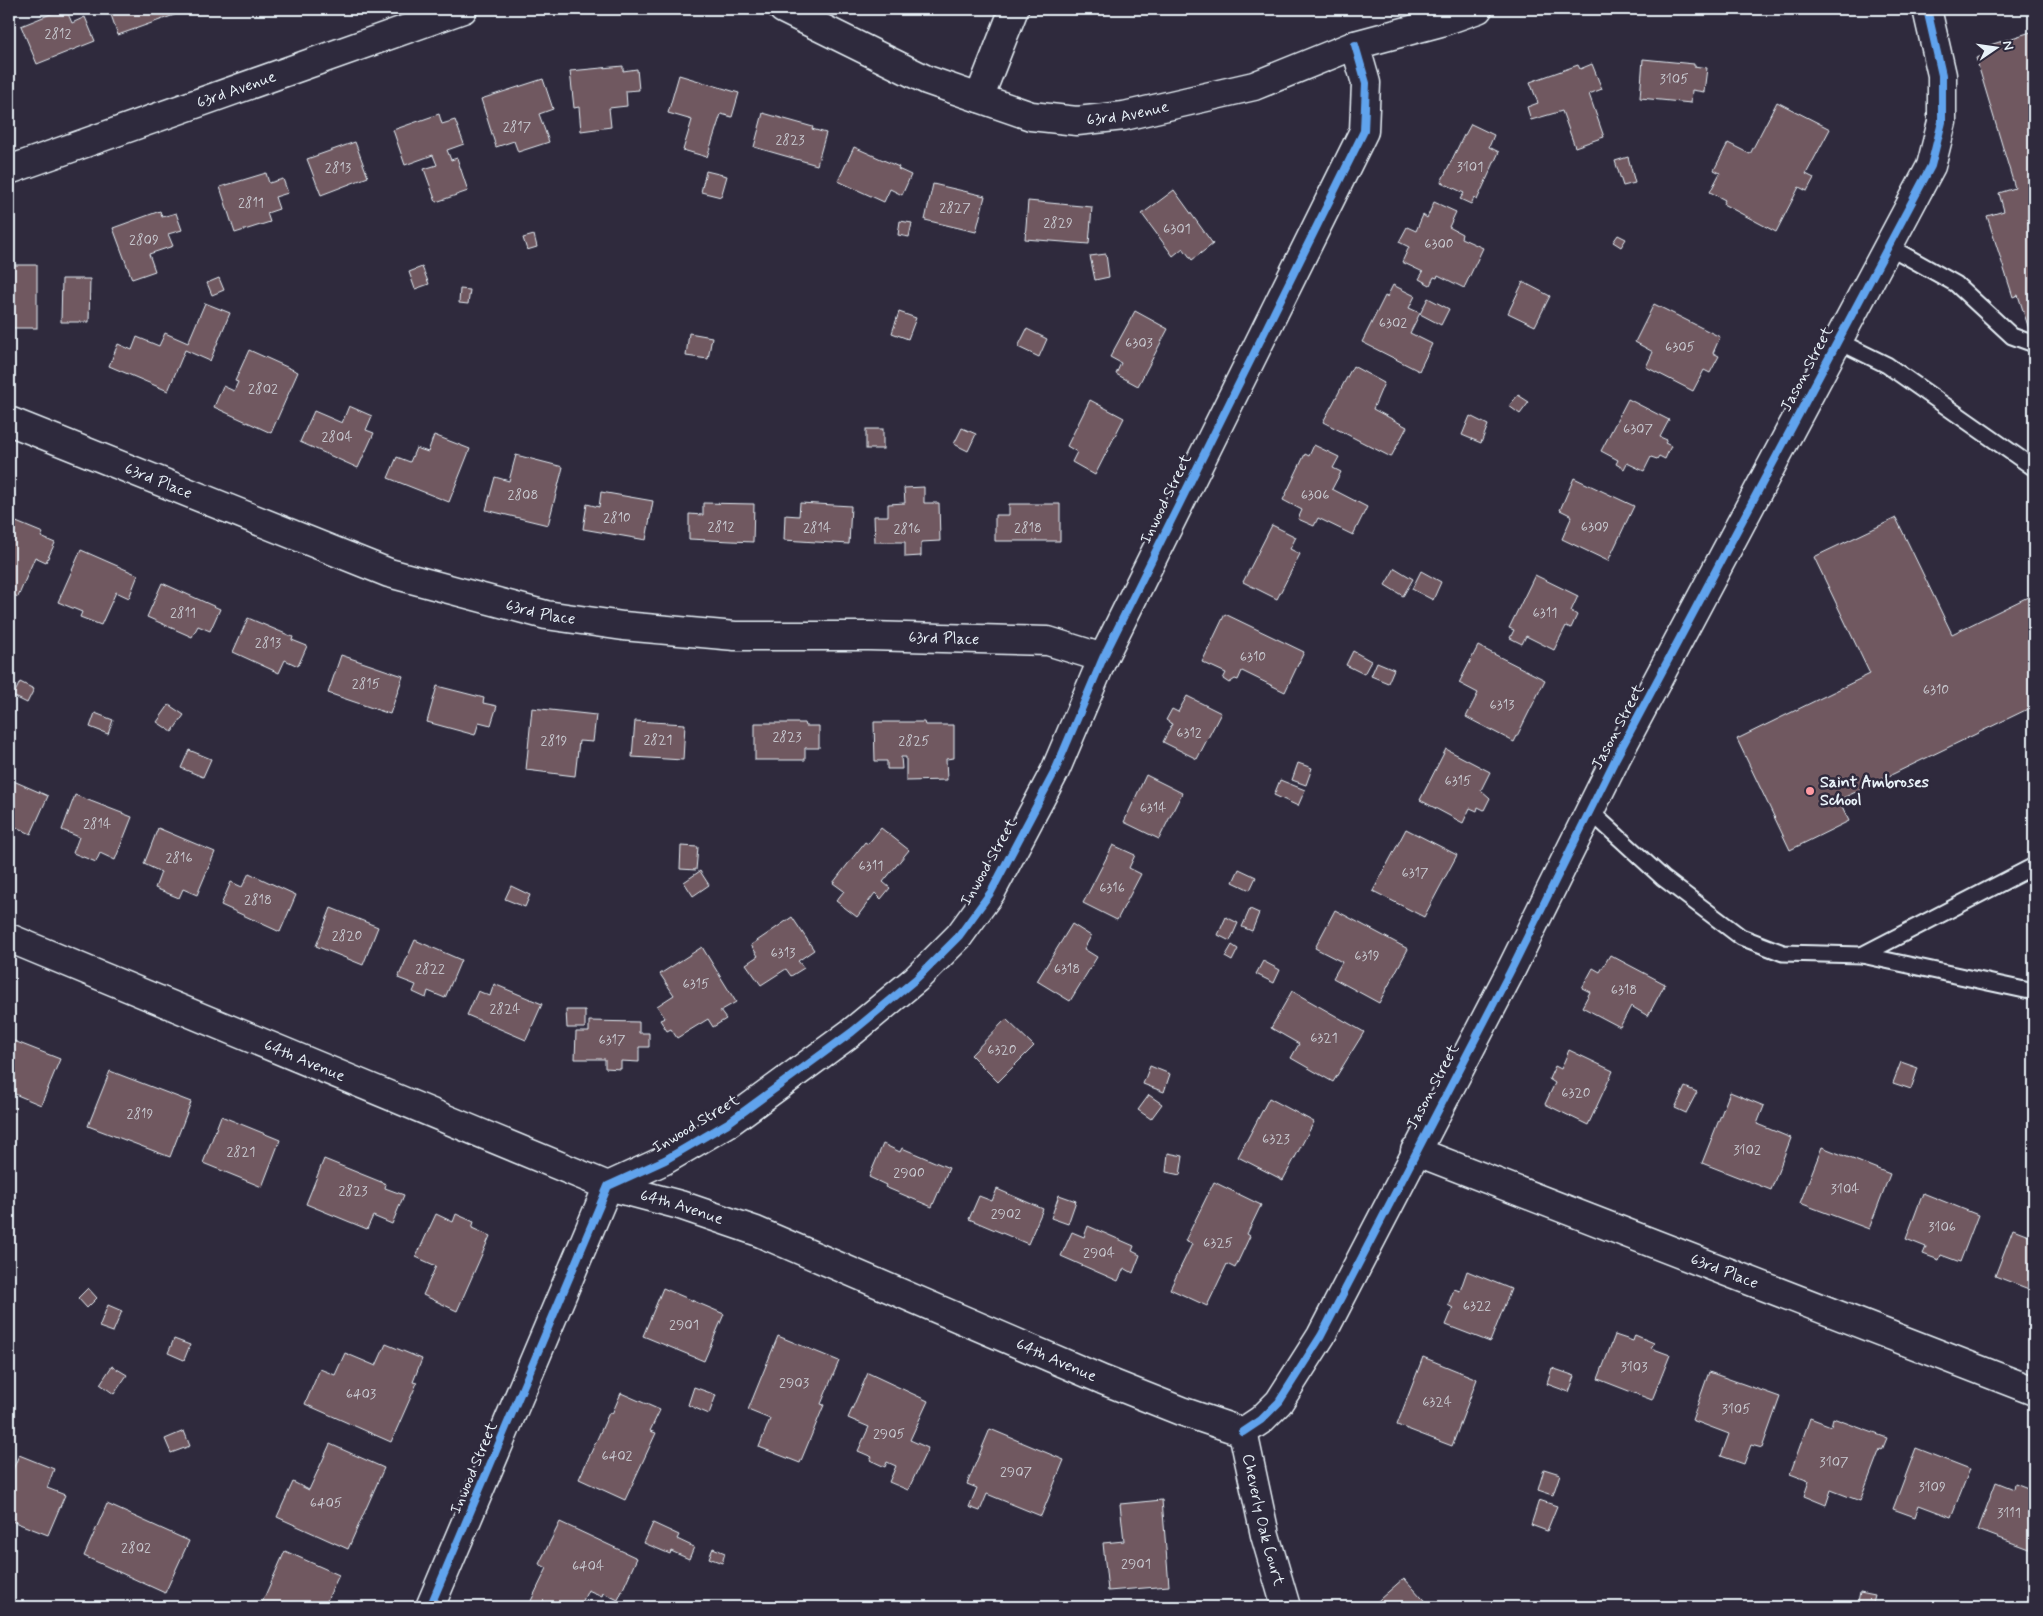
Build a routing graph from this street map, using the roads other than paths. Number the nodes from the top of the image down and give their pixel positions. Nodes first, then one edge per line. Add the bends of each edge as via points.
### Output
1 (463, 9) edge
2 (783, 9) edge
3 (1014, 9) edge
4 (1478, 9) edge
5 (1927, 9) edge
6 (1355, 45) junction
7 (979, 98) junction
8 (9, 170) edge
9 (1888, 246) junction
10 (1838, 342) junction
11 (2034, 344) edge
12 (9, 421) edge
13 (2034, 468) edge
14 (1103, 658) junction
15 (1590, 811) junction
16 (2034, 866) edge
17 (9, 938) edge
18 (1862, 955) junction
19 (2034, 992) edge
20 (1415, 1151) junction
21 (608, 1186) junction
22 (2034, 1391) edge
23 (1243, 1432) junction
24 (430, 1607) edge
25 (1286, 1607) edge

1 - 8 street, 63rd Avenue
2 - 7 street, 63rd Avenue via 927,80
3 - 7 street
4 - 6 street, 63rd Avenue
5 - 9 street, Jason Street via 1942,75 1942,122 1932,166
6 - 7 street, 63rd Avenue via 1254,86 1124,116 1077,121 1031,116
6 - 14 street, Inwood Street via 1366,83 1364,130
9 - 10 street, Jason Street
9 - 11 lane via 1956,284 2012,336
10 - 13 lane via 1887,365
10 - 15 street, Jason Street
12 - 14 street, 63rd Place via 389,573 546,615 736,636 1048,641
14 - 21 street, Inwood Street via 1055,771 991,892 959,936 909,985 766,1096 665,1160
15 - 18 lane via 1663,878 1740,937 1783,953
15 - 20 street, Jason Street via 1510,972
16 - 18 lane
17 - 21 street, 64th Avenue
18 - 19 lane
20 - 22 street, 63rd Place
20 - 23 street, Jason Street via 1321,1336 1297,1376 1279,1402
21 - 23 street, 64th Avenue via 680,1205 756,1231 1102,1380
21 - 24 street, Inwood Street
23 - 25 street, Cheverly Oak Court via 1265,1535

